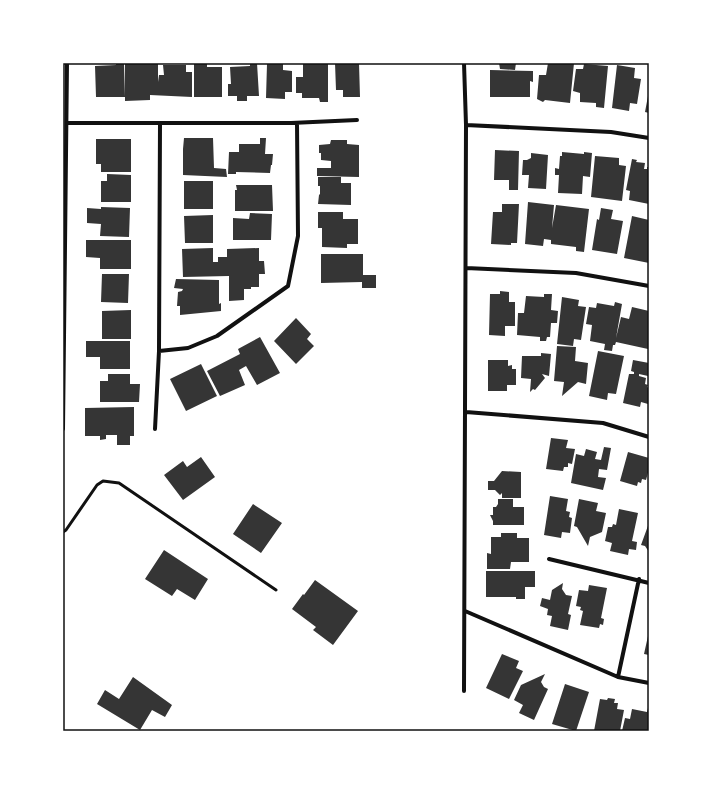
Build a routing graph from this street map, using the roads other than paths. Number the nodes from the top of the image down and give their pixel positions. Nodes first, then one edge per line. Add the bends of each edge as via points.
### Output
1 (67, 63) edge
2 (464, 63) edge
3 (357, 120) dead end
4 (67, 123) junction
5 (297, 123) junction
6 (160, 124) junction
7 (466, 125) junction
8 (649, 138) edge
9 (466, 268) junction
10 (649, 286) edge
11 (159, 351) junction
12 (466, 412) junction
13 (63, 429) edge
14 (154, 429) dead end
15 (649, 437) edge
16 (63, 532) edge
17 (549, 559) dead end
18 (639, 579) junction
19 (649, 583) edge
20 (276, 590) dead end
21 (465, 611) junction
22 (618, 677) junction
23 (649, 683) edge
24 (464, 692) dead end

1 - 4 street
2 - 7 street
3 - 5 street
4 - 6 street
4 - 13 street
5 - 6 street
5 - 11 street via 298,236 288,286 217,336 188,348
6 - 11 street
7 - 8 street via 611,132
7 - 9 street
9 - 10 street via 576,273
9 - 12 street
11 - 14 street
12 - 15 street via 603,423
12 - 21 street
16 - 20 lane via 97,486 103,481 119,483
17 - 18 street
18 - 19 street
18 - 22 street
21 - 22 street
21 - 24 street
22 - 23 street

